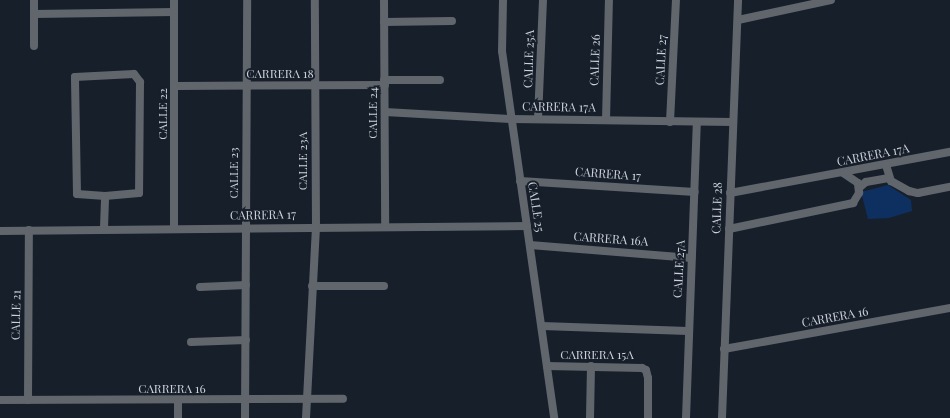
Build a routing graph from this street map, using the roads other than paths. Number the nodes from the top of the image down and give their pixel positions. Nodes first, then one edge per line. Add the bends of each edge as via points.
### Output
1 (34, 0) edge
2 (174, 0) edge
3 (246, 0) edge
4 (315, 0) edge
5 (384, 0) edge
6 (503, 0) edge
7 (543, 0) edge
8 (609, 0) edge
9 (676, 0) edge
10 (738, 0) edge
11 (831, 0) edge
12 (174, 12) junction
13 (34, 14) junction
14 (738, 20) junction
15 (452, 21) dead end
16 (384, 22) junction
17 (34, 46) dead end
18 (440, 80) dead end
19 (385, 82) junction
20 (175, 86) junction
21 (247, 86) junction
22 (315, 86) junction
23 (385, 112) junction
24 (511, 118) junction
25 (538, 119) junction
26 (606, 120) junction
27 (670, 122) junction
28 (697, 122) junction
29 (733, 122) junction
30 (950, 152) edge
31 (886, 165) junction
32 (843, 173) junction
33 (889, 178) junction
34 (520, 181) junction
35 (950, 187) edge
36 (859, 188) junction
37 (695, 192) junction
38 (730, 193) junction
39 (105, 196) junction
40 (316, 226) junction
41 (385, 226) junction
42 (527, 226) junction
43 (174, 227) junction
44 (246, 227) junction
45 (104, 228) junction
46 (728, 229) junction
47 (0, 230) edge
48 (29, 230) junction
49 (530, 245) junction
50 (691, 258) junction
51 (246, 285) junction
52 (312, 286) junction
53 (384, 286) dead end
54 (200, 287) dead end
55 (950, 308) edge
56 (542, 326) junction
57 (688, 331) junction
58 (246, 340) junction
59 (191, 342) dead end
60 (724, 349) junction
61 (547, 366) junction
62 (591, 366) junction
63 (0, 400) edge
64 (28, 400) junction
65 (245, 400) junction
66 (307, 400) junction
67 (343, 400) dead end
68 (178, 402) junction
69 (178, 418) edge
70 (245, 418) edge
71 (306, 418) edge
72 (554, 418) edge
73 (590, 418) edge
74 (648, 418) edge
75 (686, 418) edge
76 (722, 418) edge

1 - 13 street
2 - 12 street, CALLE 22
3 - 21 street, CALLE 23
4 - 22 street, CALLE 23A
5 - 16 street, CALLE 24
6 - 24 street, CALLE 25 via 502,51
7 - 25 street, CALLE 25A
8 - 26 street, CALLE 26
9 - 27 street, CALLE 27
10 - 14 street, CALLE 28
11 - 14 street
12 - 13 street
12 - 20 street, CALLE 22
13 - 17 street
14 - 29 street, CALLE 28
15 - 16 street
16 - 19 street, CALLE 24
18 - 19 street, CARRERA 18
19 - 22 street, CARRERA 18
19 - 23 street, CALLE 24
20 - 21 street, CARRERA 18
20 - 43 street, CALLE 22
21 - 22 street, CARRERA 18
21 - 44 street, CALLE 23
22 - 40 street, CALLE 23A
23 - 24 street, CARRERA 17A
23 - 41 street, CALLE 24
24 - 25 street, CARRERA 17A
24 - 34 street, CALLE 25
25 - 26 street, CARRERA 17A
26 - 27 street, CARRERA 17A
27 - 28 street, CARRERA 17A
28 - 29 street, CARRERA 17A
28 - 37 street, CALLE 27A
29 - 38 street, CALLE 28
30 - 31 street, CARRERA 17A
31 - 32 street, CARRERA 17A
31 - 33 street
32 - 36 street via 855,180
32 - 38 street, CARRERA 17A
33 - 35 street via 899,188 909,191
33 - 36 street via 866,182
34 - 37 street, CARRERA 17
34 - 42 street, CALLE 25
36 - 46 street via 857,198 847,206
37 - 50 street, CALLE 27A
38 - 46 street, CALLE 28
39 - 39 street via 140,193 140,82 134,74 78,75 73,80 77,194
39 - 45 street
40 - 41 street, CARRERA 17
40 - 44 street, CARRERA 17
40 - 52 street, CALLE 23A
41 - 42 street, CARRERA 17
42 - 49 street, CALLE 25
43 - 44 street, CARRERA 17
43 - 45 street, CARRERA 17
44 - 51 street, CALLE 23
45 - 48 street, CARRERA 17
46 - 60 street, CALLE 28
47 - 48 street, CARRERA 17
48 - 64 street, CALLE 21
49 - 50 street, CARRERA 16A
49 - 56 street, CALLE 25
50 - 57 street, CALLE 27A
51 - 54 street
51 - 58 street, CALLE 23
52 - 53 street
52 - 66 street, CALLE 23A
55 - 60 street, CARRERA 16
56 - 57 street
56 - 61 street, CALLE 25
57 - 75 street, CALLE 27A
58 - 59 street
58 - 65 street, CALLE 23
60 - 76 street, CALLE 28
61 - 62 street, CARRERA 15A
61 - 72 street, CALLE 25
62 - 73 street
62 - 74 street, CARRERA 15A via 638,366 646,370
63 - 64 street, CARRERA 16
64 - 68 street, CARRERA 16
65 - 66 street, CARRERA 16
65 - 68 street, CARRERA 16
65 - 70 street, CALLE 23
66 - 67 street, CARRERA 16
66 - 71 street, CALLE 23A
68 - 69 street

